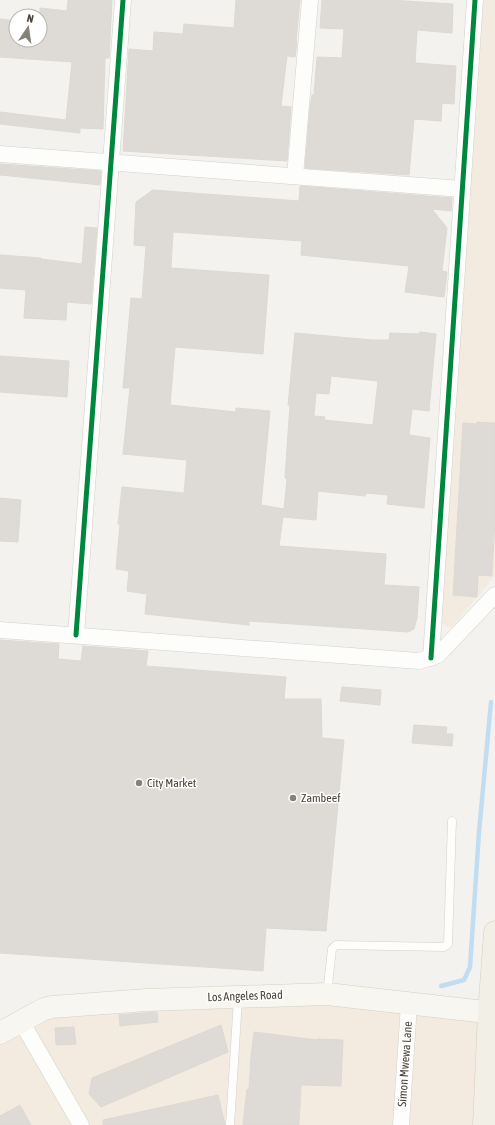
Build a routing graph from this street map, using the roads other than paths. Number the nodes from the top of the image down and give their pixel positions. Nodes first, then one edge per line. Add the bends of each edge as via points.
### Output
1 (123, 0) edge
2 (310, 0) edge
3 (475, 0) edge
4 (0, 154) edge
5 (112, 162) junction
6 (295, 176) junction
7 (462, 189) junction
8 (495, 596) edge
9 (0, 630) edge
10 (76, 635) junction
11 (431, 658) junction
12 (452, 821) dead end
13 (495, 932) edge
14 (326, 994) junction
15 (238, 996) junction
16 (409, 1004) junction
17 (492, 1013) edge
18 (21, 1021) junction
19 (0, 1033) edge
20 (81, 1125) edge
21 (230, 1125) edge
22 (401, 1125) edge
23 (484, 1125) edge

1 - 5 street
2 - 6 street
3 - 7 street
4 - 5 street
5 - 6 street
5 - 10 street
6 - 7 street
7 - 11 street
8 - 11 street via 438,655
9 - 10 street
10 - 11 street via 420,661
12 - 14 lane via 448,944 444,948 336,945 332,949
13 - 17 main road
14 - 15 main road, Los Angeles Road
14 - 16 main road, Los Angeles Road
15 - 18 main road, Los Angeles Road via 52,1007
15 - 21 lane
16 - 17 main road, Los Angeles Road
16 - 22 street, Simon Mwewa Lane
17 - 23 main road
18 - 19 main road, Los Angeles Road
18 - 20 street

